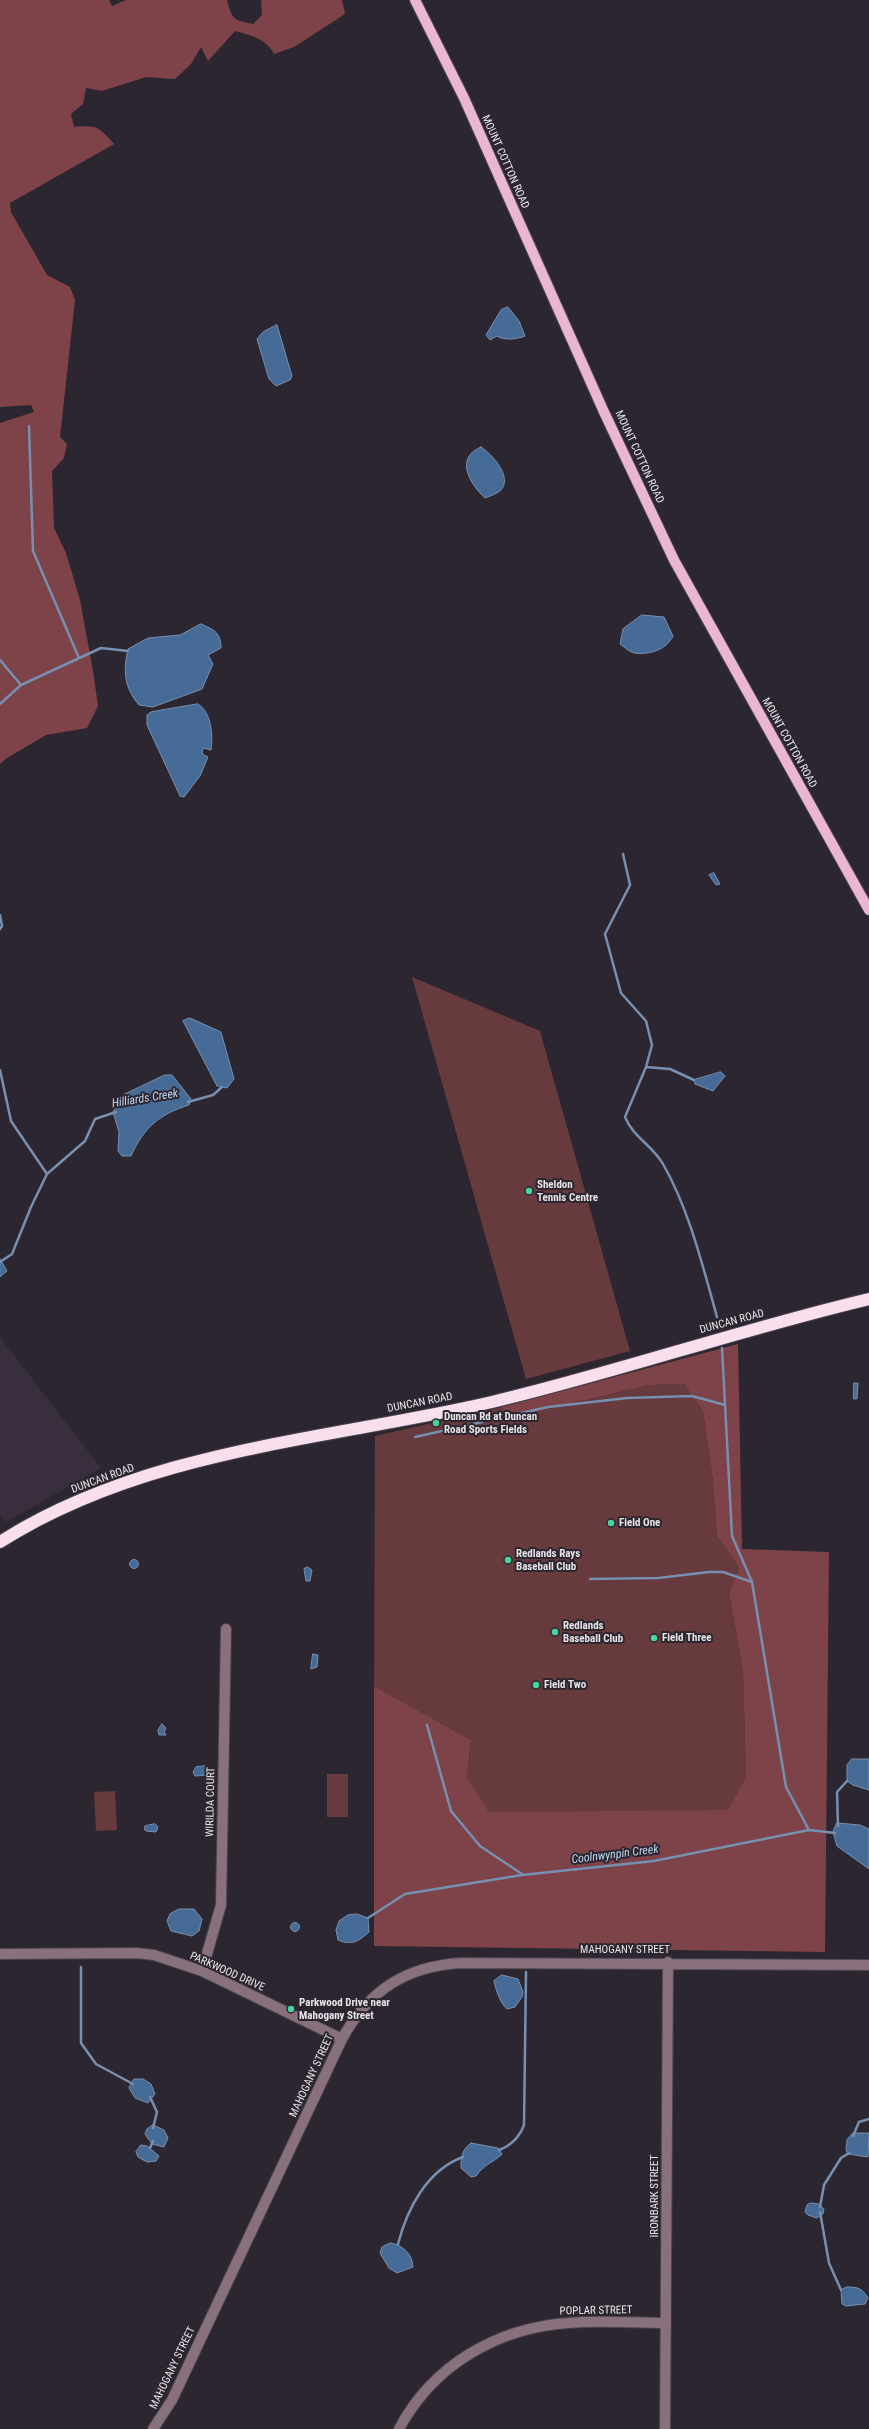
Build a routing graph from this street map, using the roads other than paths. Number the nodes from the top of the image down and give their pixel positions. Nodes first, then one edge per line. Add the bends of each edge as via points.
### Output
1 (415, 0) edge
2 (869, 910) edge
3 (869, 1298) edge
4 (0, 1542) edge
5 (226, 1629) dead end
6 (0, 1954) edge
7 (668, 1962) junction
8 (869, 1965) edge
9 (202, 1971) junction
10 (342, 2039) junction
11 (666, 2323) junction
12 (153, 2429) edge
13 (399, 2429) edge
14 (665, 2429) edge

1 - 2 main road, MOUNT COTTON ROAD via 464,98 674,560
3 - 4 highway, DUNCAN ROAD via 492,1402 280,1443 166,1471 77,1502
5 - 9 street, WIRILDA COURT via 221,1905
6 - 9 street, PARKWOOD DRIVE via 137,1953 154,1955
7 - 8 street, MAHOGANY STREET
7 - 10 street, MAHOGANY STREET via 443,1964 404,1976 384,1987 353,2019
7 - 11 street, IRONBARK STREET
9 - 10 street, PARKWOOD DRIVE
10 - 12 street, MAHOGANY STREET via 175,2393
11 - 13 street, POPLAR STREET via 554,2324 520,2330 487,2342 443,2373 422,2394
11 - 14 street, IRONBARK STREET

